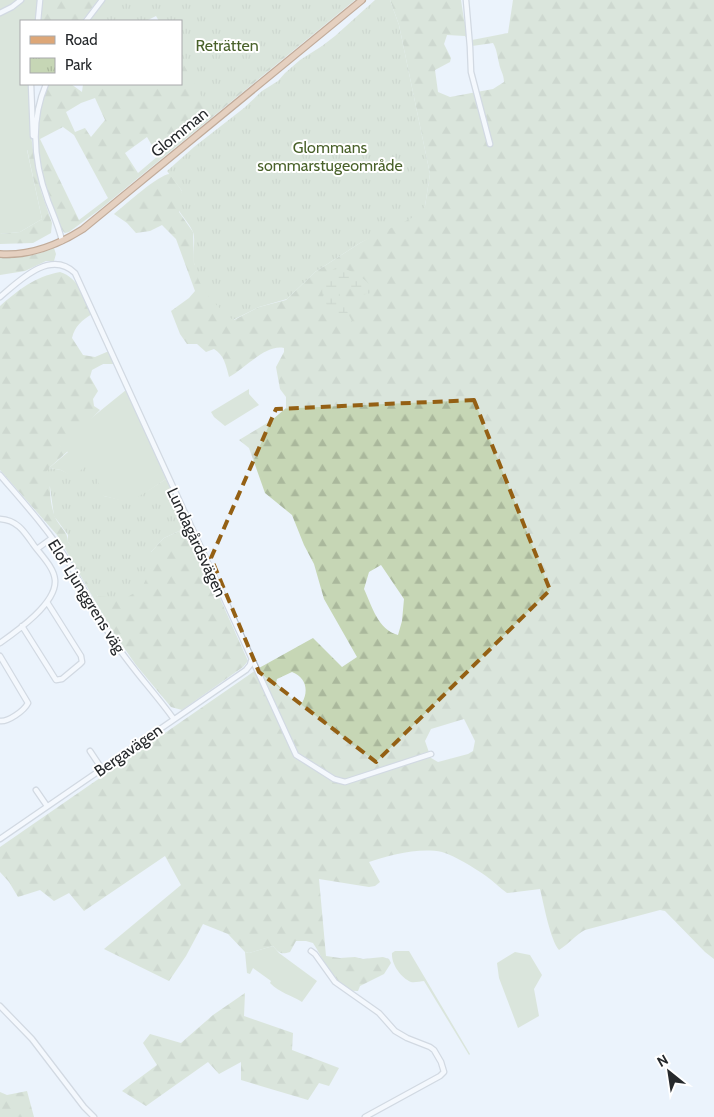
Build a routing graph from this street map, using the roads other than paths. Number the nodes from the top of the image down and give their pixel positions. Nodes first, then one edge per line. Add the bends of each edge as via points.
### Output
1 (21, 0) edge
2 (40, 0) edge
3 (102, 0) edge
4 (362, 0) edge
5 (466, 0) edge
6 (0, 13) edge
7 (38, 20) edge
8 (87, 20) edge
9 (31, 85) edge
10 (46, 85) edge
11 (35, 139) junction
12 (490, 144) dead end
13 (62, 241) junction
14 (0, 254) edge
15 (0, 297) edge
16 (0, 475) edge
17 (0, 520) edge
18 (52, 538) junction
19 (37, 549) junction
20 (47, 602) junction
21 (22, 626) junction
22 (0, 643) edge
23 (0, 656) edge
24 (251, 659) junction
25 (82, 662) junction
26 (88, 665) dead end
27 (173, 718) junction
28 (0, 721) edge
29 (90, 751) dead end
30 (432, 754) dead end
31 (102, 768) junction
32 (36, 790) dead end
33 (47, 806) junction
34 (0, 839) edge
35 (311, 951) dead end
36 (0, 1006) edge
37 (94, 1117) edge
38 (365, 1117) edge

1 - 6 street
2 - 7 street
3 - 8 street
4 - 13 main road, Glomman via 83,229
5 - 12 street via 471,72
9 - 11 street via 31,126
10 - 11 street
11 - 13 street via 40,173
13 - 14 main road, Glomman via 38,250
15 - 24 street, Lundagårdsvägen via 29,273 42,267 64,265 75,273
16 - 18 street, Elof Ljunggrens väg
17 - 19 street via 18,525
18 - 19 street
18 - 27 street, Elof Ljunggrens väg via 129,664
19 - 20 street via 55,580
20 - 21 street
20 - 25 street
21 - 22 street
21 - 25 street via 56,680 62,679
23 - 28 street via 28,703 5,721
24 - 27 street, Bergavägen via 246,670
24 - 30 street, Lundagårdsvägen via 296,755 334,779 346,782
25 - 26 street
27 - 31 street, Bergavägen
29 - 31 street
31 - 33 street, Bergavägen
32 - 33 street
33 - 34 street, Bergavägen
35 - 38 street via 335,982 379,1013 395,1031 430,1047 444,1069 440,1076
36 - 37 street via 32,1039

